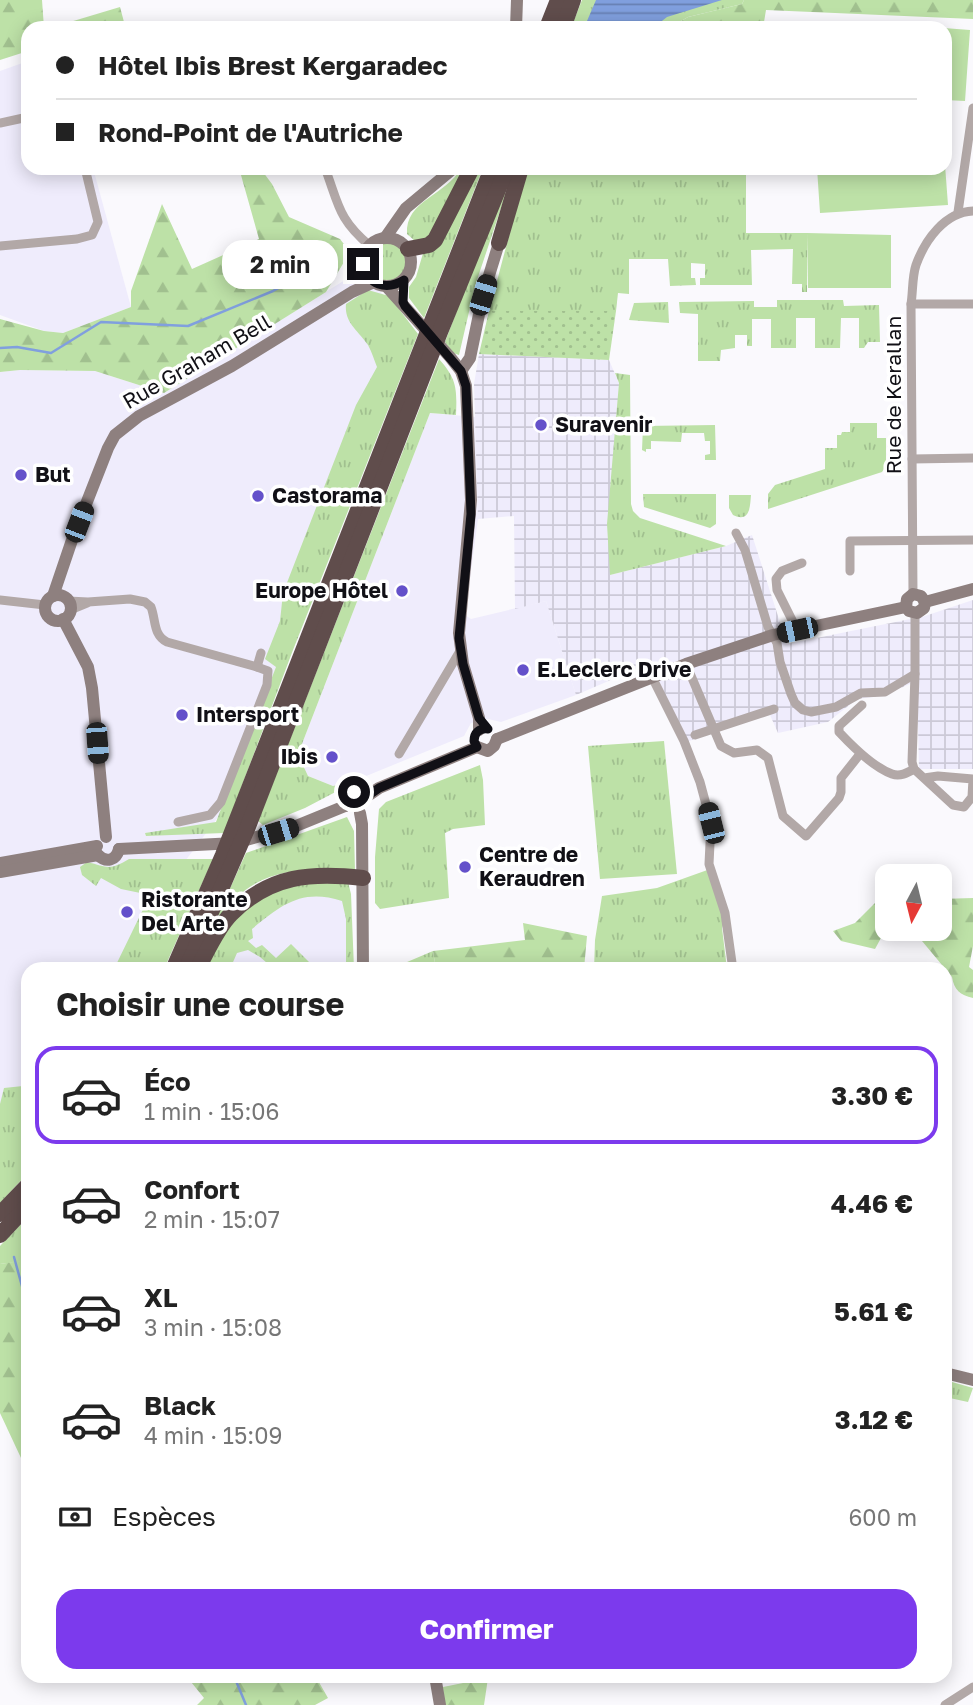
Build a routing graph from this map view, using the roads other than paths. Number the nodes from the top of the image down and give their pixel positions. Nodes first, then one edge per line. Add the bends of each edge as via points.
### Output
1 (517, 0) edge
2 (558, 0) edge
3 (573, 0) edge
4 (516, 21) edge
5 (550, 21) edge
6 (566, 21) edge
7 (973, 108) edge
8 (21, 118) edge
9 (0, 123) edge
10 (969, 169) edge
11 (87, 175) edge
12 (328, 175) edge
13 (447, 175) edge
14 (468, 175) edge
15 (489, 175) edge
16 (504, 175) edge
17 (519, 175) edge
18 (973, 211) edge
19 (958, 212) junction
20 (400, 216) junction
21 (385, 238) junction
22 (499, 243) joint
23 (404, 245) junction
24 (0, 246) edge
25 (370, 246) junction
26 (365, 271) junction
27 (404, 280) junction
28 (380, 284) junction
29 (352, 292) junction
30 (403, 302) junction
31 (911, 304) junction
32 (973, 304) edge
33 (461, 371) junction
34 (973, 458) edge
35 (912, 459) junction
36 (736, 533) dead end
37 (912, 540) junction
38 (973, 540) edge
39 (802, 563) dead end
40 (850, 571) dead end
41 (973, 589) edge
42 (913, 594) junction
43 (0, 600) edge
44 (925, 602) junction
45 (61, 605) junction
46 (910, 610) junction
47 (797, 630) junction
48 (773, 635) junction
49 (460, 651) junction
50 (261, 653) dead end
51 (686, 664) junction
52 (257, 667) junction
53 (915, 674) junction
54 (652, 677) junction
55 (862, 705) dead end
56 (774, 709) dead end
57 (713, 727) junction
58 (486, 729) junction
59 (695, 735) dead end
60 (477, 747) junction
61 (398, 754) dead end
62 (860, 754) junction
63 (914, 769) junction
64 (925, 778) junction
65 (366, 797) junction
66 (345, 806) junction
67 (360, 813) junction
68 (178, 822) dead end
69 (100, 846) junction
70 (119, 849) junction
71 (0, 863) edge
72 (0, 872) edge
73 (363, 878) junction
74 (176, 962) edge
75 (189, 962) edge
76 (202, 962) edge
77 (363, 962) edge
78 (732, 962) edge
79 (21, 1192) edge
80 (21, 1212) edge
81 (0, 1214) edge
82 (0, 1235) edge
83 (952, 1375) edge
84 (973, 1380) edge
85 (436, 1683) edge
86 (973, 1687) edge
87 (440, 1705) edge
88 (945, 1705) edge

1 - 4 street
2 - 5 highway
3 - 6 highway
7 - 10 street
8 - 9 street
10 - 19 street
11 - 24 street via 98,222 92,235
12 - 25 street via 338,209 351,230
13 - 20 street
14 - 23 highway via 435,240 429,245
15 - 74 highway via 223,855
16 - 75 highway via 247,829
17 - 22 highway
18 - 19 street
19 - 31 street, Rue de Kerallan via 934,232 923,250 915,268
20 - 21 street
20 - 23 street
21 - 23 street
21 - 25 street
22 - 33 street via 470,358
23 - 27 street via 411,266
25 - 26 street via 364,256
26 - 28 street
26 - 29 street, Rue Graham Bell
27 - 28 street
27 - 30 street
28 - 29 street, Rue Graham Bell
28 - 30 street
29 - 45 street, Rue Graham Bell via 122,429 108,448 62,571
30 - 33 street
31 - 32 street
31 - 35 street, Rue de Kerallan
33 - 49 street via 466,386 471,500
34 - 35 street
35 - 37 street, Rue de Kerallan
36 - 48 street
37 - 38 street
37 - 40 street via 850,541
37 - 42 street, Rue de Kerallan
39 - 47 street via 782,571 776,579
41 - 44 street
42 - 44 street
42 - 46 street via 907,599
43 - 45 street
44 - 46 street via 922,610
45 - 52 street via 124,599 145,602 153,609 162,639
45 - 69 street, Rue Graham Bell via 93,688
46 - 47 street
46 - 53 street
47 - 48 street
48 - 51 street
48 - 53 street via 791,694 803,710 836,707 861,693 885,692
49 - 58 street
49 - 61 street
50 - 52 street
51 - 54 street
51 - 57 street
52 - 68 street via 268,671 267,685 222,802 210,815
53 - 63 street
54 - 58 street
54 - 78 street via 700,782 711,823 709,864 725,913
55 - 62 street via 839,726 839,732
56 - 57 street
57 - 59 street
57 - 62 street via 728,751 757,750 768,758 783,816 806,836 839,798 841,778
58 - 60 street via 474,738
58 - 60 street via 494,746 488,751
60 - 65 street
62 - 63 street via 893,774
63 - 64 street
64 - 64 street via 953,805 964,807 972,797 972,779
65 - 66 street via 352,793
65 - 67 street via 366,808
66 - 67 street
66 - 70 street via 259,838 208,846
67 - 73 street
69 - 70 street via 114,839
69 - 70 street via 103,859 111,860
69 - 71 street
69 - 72 street
73 - 76 highway via 304,876 261,890 230,915
73 - 77 street
79 - 81 highway
80 - 82 highway
83 - 84 street
85 - 87 street
86 - 88 street

